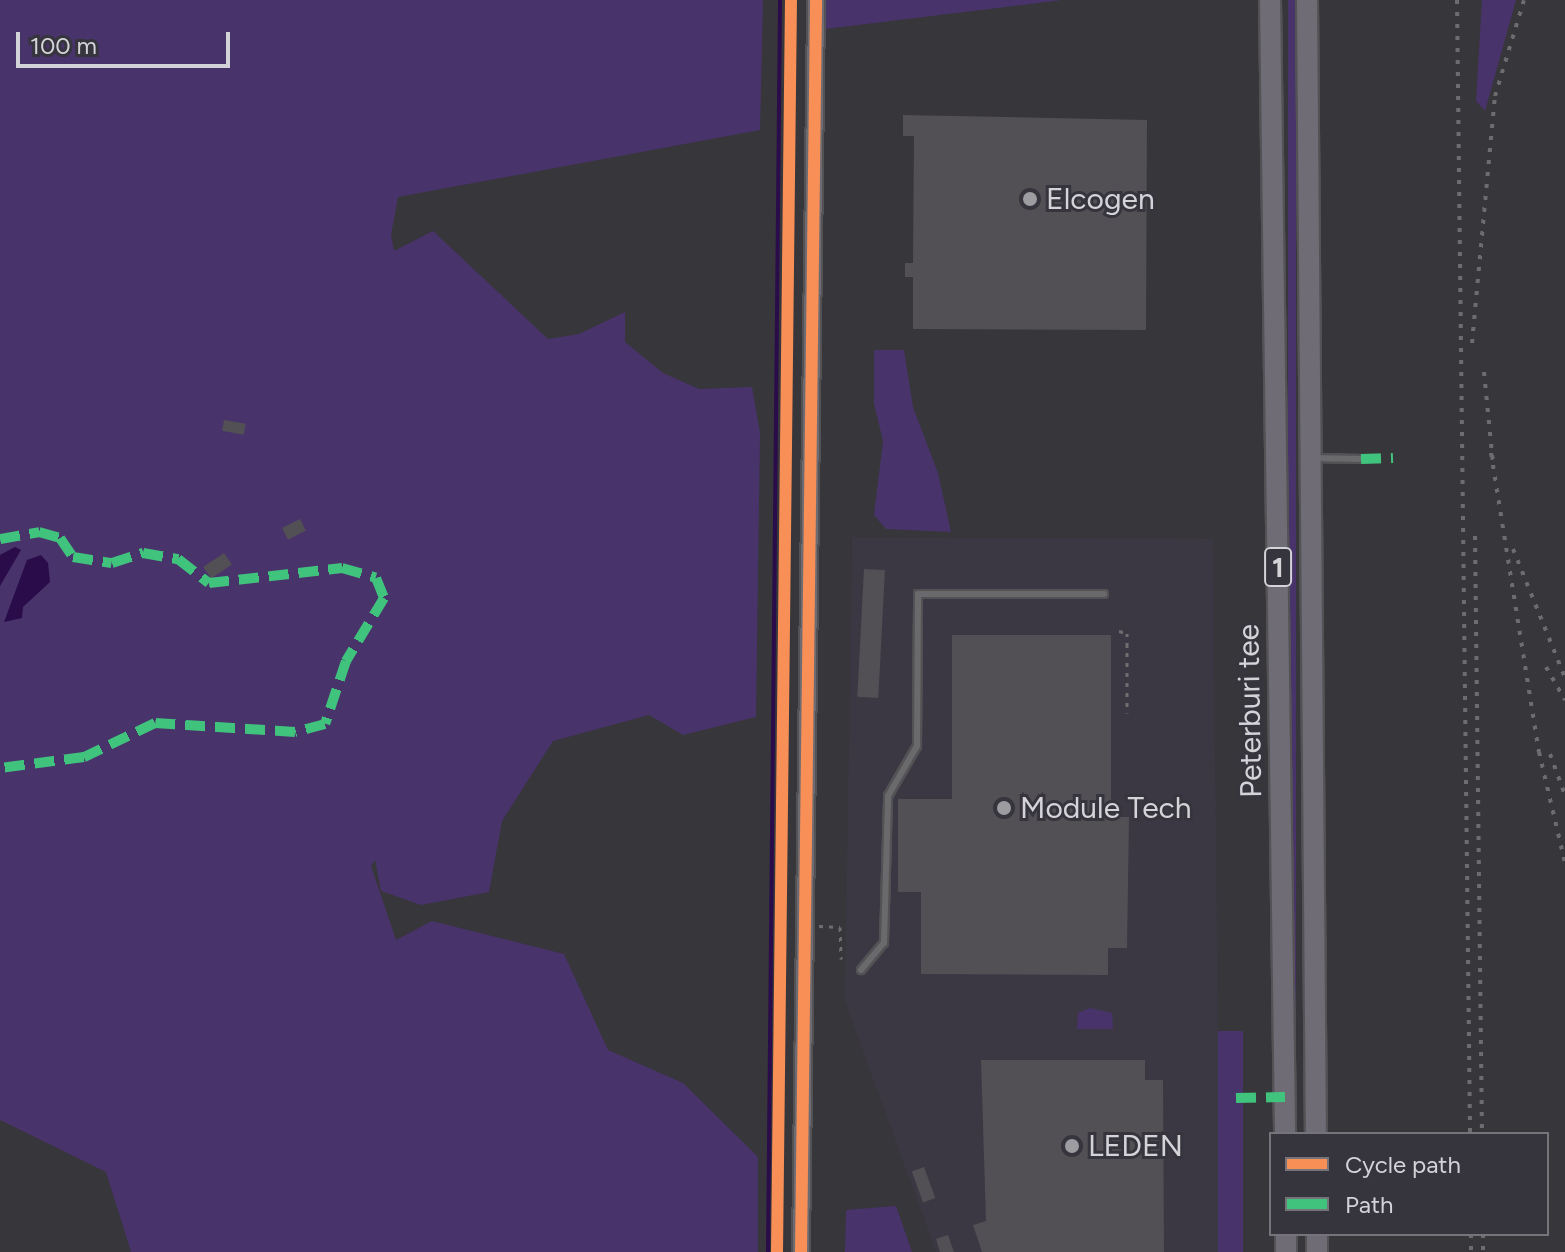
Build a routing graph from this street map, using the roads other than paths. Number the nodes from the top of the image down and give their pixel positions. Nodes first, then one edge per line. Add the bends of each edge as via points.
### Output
1 (816, 0) edge
2 (1270, 0) edge
3 (1307, 0) edge
4 (1311, 458) junction
5 (1361, 459) dead end
6 (1104, 594) dead end
7 (861, 970) dead end
8 (1285, 1132) edge
9 (1316, 1132) edge
10 (801, 1252) edge

1 - 10 street
2 - 8 highway, Peterburi tee / 1
3 - 4 highway, Peterburi tee / 1
4 - 5 lane
4 - 9 highway, Peterburi tee / 1
6 - 7 lane via 918,594 917,746 888,796 884,943

